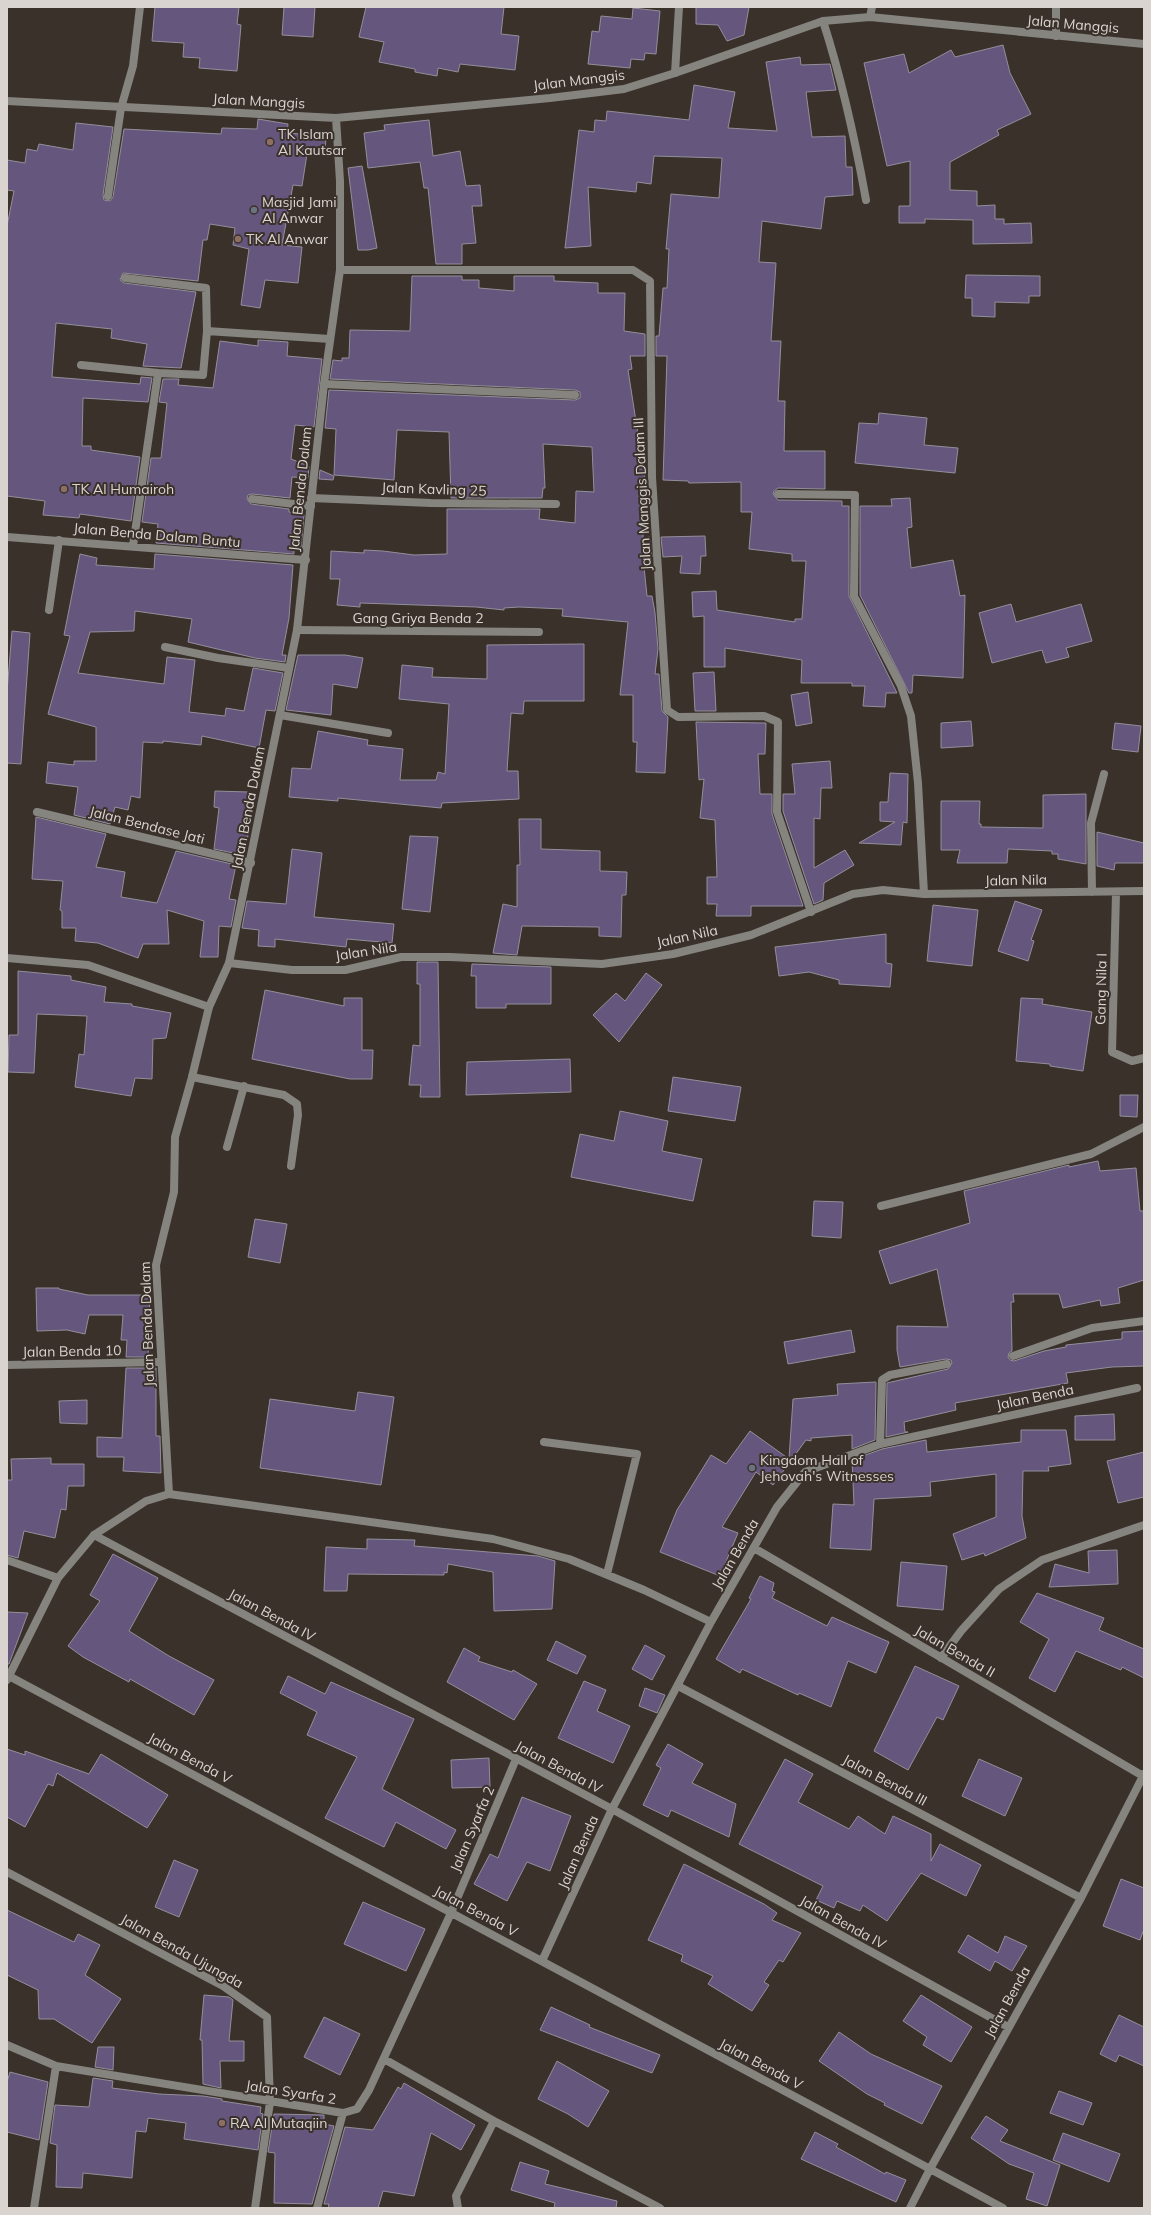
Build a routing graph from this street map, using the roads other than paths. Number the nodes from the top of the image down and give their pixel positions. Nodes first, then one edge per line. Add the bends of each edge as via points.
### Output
1 (140, 7) edge
2 (679, 7) edge
3 (872, 7) edge
4 (1056, 7) edge
5 (870, 17) junction
6 (823, 21) junction
7 (1056, 36) junction
8 (1144, 44) edge
9 (675, 73) junction
10 (7, 101) edge
11 (121, 108) junction
12 (336, 118) junction
13 (108, 196) dead end
14 (866, 200) dead end
15 (340, 270) junction
16 (125, 278) dead end
17 (207, 331) junction
18 (330, 340) junction
19 (81, 365) dead end
20 (158, 373) junction
21 (324, 384) junction
22 (575, 395) dead end
23 (778, 494) dead end
24 (252, 499) dead end
25 (311, 502) junction
26 (556, 504) dead end
27 (7, 537) edge
28 (59, 540) junction
29 (133, 546) junction
30 (306, 560) junction
31 (49, 610) dead end
32 (297, 630) junction
33 (539, 632) dead end
34 (165, 647) dead end
35 (289, 668) junction
36 (280, 715) junction
37 (388, 733) dead end
38 (1104, 774) dead end
39 (37, 812) dead end
40 (251, 864) junction
41 (1144, 891) edge
42 (1092, 892) junction
43 (1116, 893) junction
44 (924, 894) junction
45 (811, 912) junction
46 (7, 958) edge
47 (229, 963) junction
48 (209, 1007) junction
49 (1144, 1058) edge
50 (192, 1077) junction
51 (244, 1086) junction
52 (1144, 1127) edge
53 (228, 1147) dead end
54 (291, 1166) dead end
55 (881, 1206) dead end
56 (1144, 1322) edge
57 (1013, 1356) dead end
58 (161, 1362) junction
59 (947, 1364) dead end
60 (7, 1365) edge
61 (1137, 1388) dead end
62 (544, 1442) dead end
63 (880, 1444) junction
64 (169, 1494) junction
65 (1144, 1525) edge
66 (94, 1535) junction
67 (754, 1548) junction
68 (7, 1560) edge
69 (607, 1574) junction
70 (58, 1578) junction
71 (711, 1622) junction
72 (941, 1658) junction
73 (8, 1677) edge
74 (678, 1686) junction
75 (516, 1759) junction
76 (1143, 1775) edge
77 (612, 1809) junction
78 (7, 1872) edge
79 (1081, 1898) junction
80 (451, 1912) junction
81 (542, 1961) junction
82 (1008, 2027) junction
83 (7, 2045) edge
84 (384, 2059) junction
85 (56, 2066) junction
86 (270, 2102) junction
87 (343, 2113) junction
88 (494, 2121) junction
89 (930, 2169) junction
90 (34, 2208) edge
91 (255, 2208) edge
92 (317, 2208) edge
93 (458, 2208) edge
94 (660, 2208) edge
95 (910, 2208) edge
96 (1003, 2208) edge

1 - 11 street via 133,66
2 - 9 street
3 - 5 street
4 - 7 street
5 - 6 street, Jalan Manggis
5 - 7 street, Jalan Manggis
6 - 9 street, Jalan Manggis
6 - 14 street via 854,131
7 - 8 street, Jalan Manggis
9 - 12 street, Jalan Manggis via 624,89
10 - 11 street, Jalan Manggis
11 - 12 street, Jalan Manggis
11 - 13 street
12 - 15 street, Jalan Benda Dalam via 340,181
15 - 18 street, Jalan Benda Dalam
15 - 45 street, Jalan Manggis Dalam III via 633,270 650,282 652,477 668,710 678,718 764,716 778,722 776,812
16 - 17 street via 206,288
17 - 18 street
17 - 20 street via 203,375
18 - 21 street, Jalan Benda Dalam
19 - 20 street
20 - 29 street
21 - 22 street
21 - 25 street, Jalan Benda Dalam
23 - 44 street via 854,495 854,596 902,686 911,716 918,783
24 - 25 street, Jalan Kavling 25
25 - 26 street, Jalan Kavling 25
25 - 30 street, Jalan Benda Dalam
27 - 28 street, Jalan Benda Dalam Buntu
28 - 29 street, Jalan Benda Dalam Buntu
28 - 31 street
29 - 30 street, Jalan Benda Dalam Buntu
30 - 32 street, Jalan Benda Dalam
32 - 33 street, Gang Griya Benda 2
32 - 35 street, Jalan Benda Dalam
34 - 35 street
35 - 36 street, Jalan Benda Dalam
36 - 37 street
36 - 40 street, Jalan Benda Dalam
38 - 42 street via 1091,823
39 - 40 street, Jalan Bendase Jati
40 - 47 street, Jalan Benda Dalam
41 - 43 street, Jalan Nila
42 - 43 street, Jalan Nila
42 - 44 street, Jalan Nila
43 - 49 street, Gang Nila I via 1112,1052 1132,1061
44 - 45 street, Jalan Nila via 883,890 853,894
45 - 47 street, Jalan Nila via 744,937 673,954 602,964 401,957 345,970 292,970
46 - 48 street via 88,965
47 - 48 street, Jalan Benda Dalam
48 - 50 street, Jalan Benda Dalam
50 - 51 street
50 - 58 street, Jalan Benda Dalam via 175,1136 174,1192 156,1265
51 - 53 street
51 - 54 street via 284,1095 297,1104 298,1116
52 - 55 street via 1091,1154
56 - 57 street via 1092,1328
58 - 60 street, Jalan Benda 10
58 - 64 street, Jalan Benda Dalam
59 - 63 street via 890,1374 882,1380
61 - 63 street, Jalan Benda
62 - 69 street via 637,1454
63 - 67 street, Jalan Benda via 805,1472 776,1507
64 - 66 street via 146,1500
64 - 69 street via 493,1539 570,1558
65 - 72 street via 1042,1560 999,1589 961,1631
66 - 70 street
66 - 75 street, Jalan Benda IV
67 - 71 street, Jalan Benda
67 - 72 street, Jalan Benda II
68 - 70 street
69 - 71 street
70 - 73 street
71 - 74 street, Jalan Benda
72 - 76 street, Jalan Benda II
73 - 80 street, Jalan Benda V
74 - 77 street, Jalan Benda
74 - 79 street, Jalan Benda III
75 - 77 street, Jalan Benda IV
75 - 80 street, Jalan Syarfa 2
76 - 79 street, Jalan Benda
77 - 81 street, Jalan Benda
77 - 82 street, Jalan Benda IV
78 - 86 street, Jalan Benda Ujungda via 223,1986 267,2017
79 - 82 street, Jalan Benda
80 - 81 street, Jalan Benda V
80 - 84 street, Jalan Syarfa 2
81 - 89 street, Jalan Benda V
82 - 89 street, Jalan Benda
83 - 85 street
84 - 87 street, Jalan Syarfa 2 via 370,2090 356,2109
84 - 88 street
85 - 86 street, Jalan Syarfa 2
85 - 90 street
86 - 87 street, Jalan Syarfa 2
86 - 91 street
87 - 92 street
88 - 93 street via 456,2196
88 - 94 street
89 - 95 street, Jalan Benda
89 - 96 street

